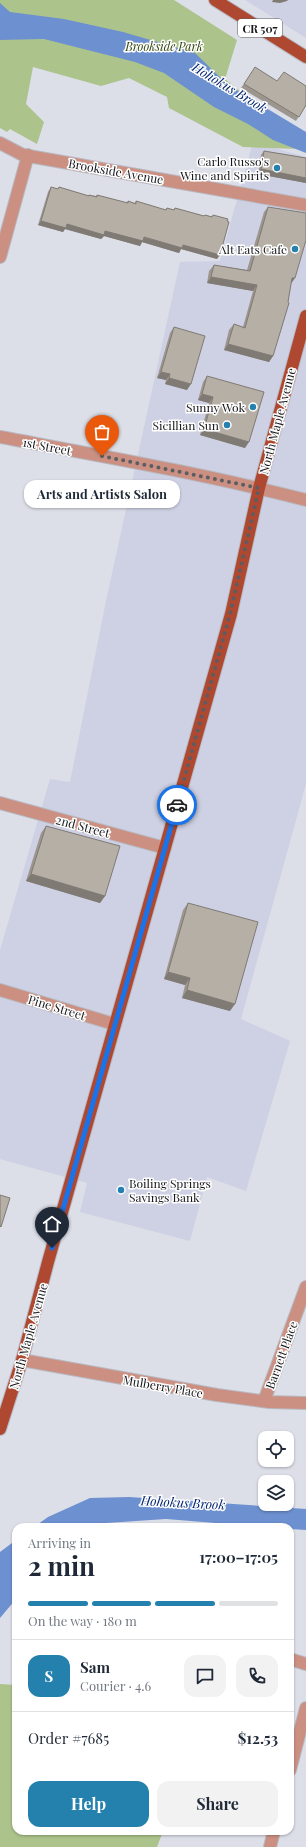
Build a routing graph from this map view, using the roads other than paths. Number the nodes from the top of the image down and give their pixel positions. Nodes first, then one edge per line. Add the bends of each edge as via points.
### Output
1 (215, 0) edge
2 (306, 57) edge
3 (0, 142) edge
4 (28, 155) junction
5 (306, 206) edge
6 (0, 257) edge
7 (306, 316) edge
8 (0, 437) edge
9 (259, 488) junction
10 (306, 500) edge
11 (0, 803) edge
12 (166, 848) junction
13 (0, 990) edge
14 (114, 1024) junction
15 (306, 1287) edge
16 (22, 1360) junction
17 (264, 1401) junction
18 (306, 1403) edge
19 (0, 1429) edge
20 (294, 1660) edge
21 (306, 1664) edge
22 (306, 1708) edge
23 (294, 1754) edge
24 (273, 1835) edge
25 (270, 1847) edge

1 - 2 main road, CR 507
3 - 4 street, Brookside Avenue
4 - 5 street, Brookside Avenue
4 - 6 street
7 - 9 main road, North Maple Avenue
8 - 9 street, 1st Street
9 - 10 street, 1st Street
9 - 12 main road, North Maple Avenue via 230,614
11 - 12 street, 2nd Street
12 - 14 main road, North Maple Avenue
13 - 14 street, Pine Street
14 - 16 main road, North Maple Avenue
15 - 17 street, Barnett Place
16 - 17 street, Mulberry Place via 217,1396
16 - 19 main road, North Maple Avenue
17 - 18 street, Mulberry Place
20 - 21 street
22 - 23 street
24 - 25 street

